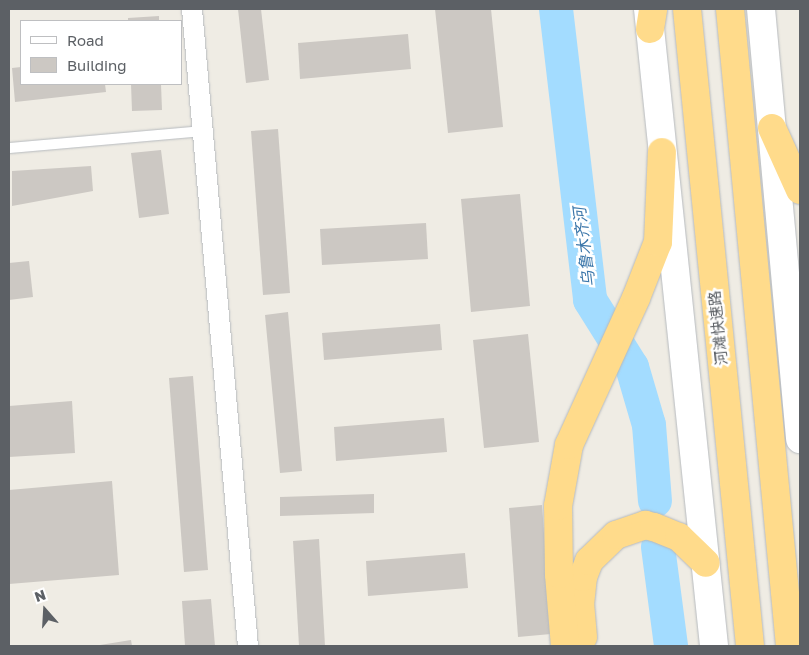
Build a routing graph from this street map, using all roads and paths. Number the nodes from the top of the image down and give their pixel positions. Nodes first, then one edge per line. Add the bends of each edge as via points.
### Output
1 (192, 9) edge
2 (687, 9) edge
3 (730, 9) edge
4 (761, 9) edge
5 (650, 16) edge
6 (772, 128) junction
7 (204, 131) junction
8 (9, 148) edge
9 (662, 152) junction
10 (800, 190) edge
11 (800, 439) edge
12 (706, 563) junction
13 (248, 646) edge
14 (565, 646) edge
15 (584, 646) edge
16 (714, 646) edge
17 (750, 646) edge
18 (790, 646) edge

1 - 7 street
2 - 17 highway, 河滩快速路
3 - 18 highway
4 - 6 street
5 - 9 street
6 - 10 highway
6 - 11 street
7 - 8 lane
7 - 13 street
9 - 12 street
9 - 14 highway via 658,242 569,444 558,506
12 - 15 highway via 679,537 645,525 616,535 590,561 583,577 580,606
12 - 16 street

